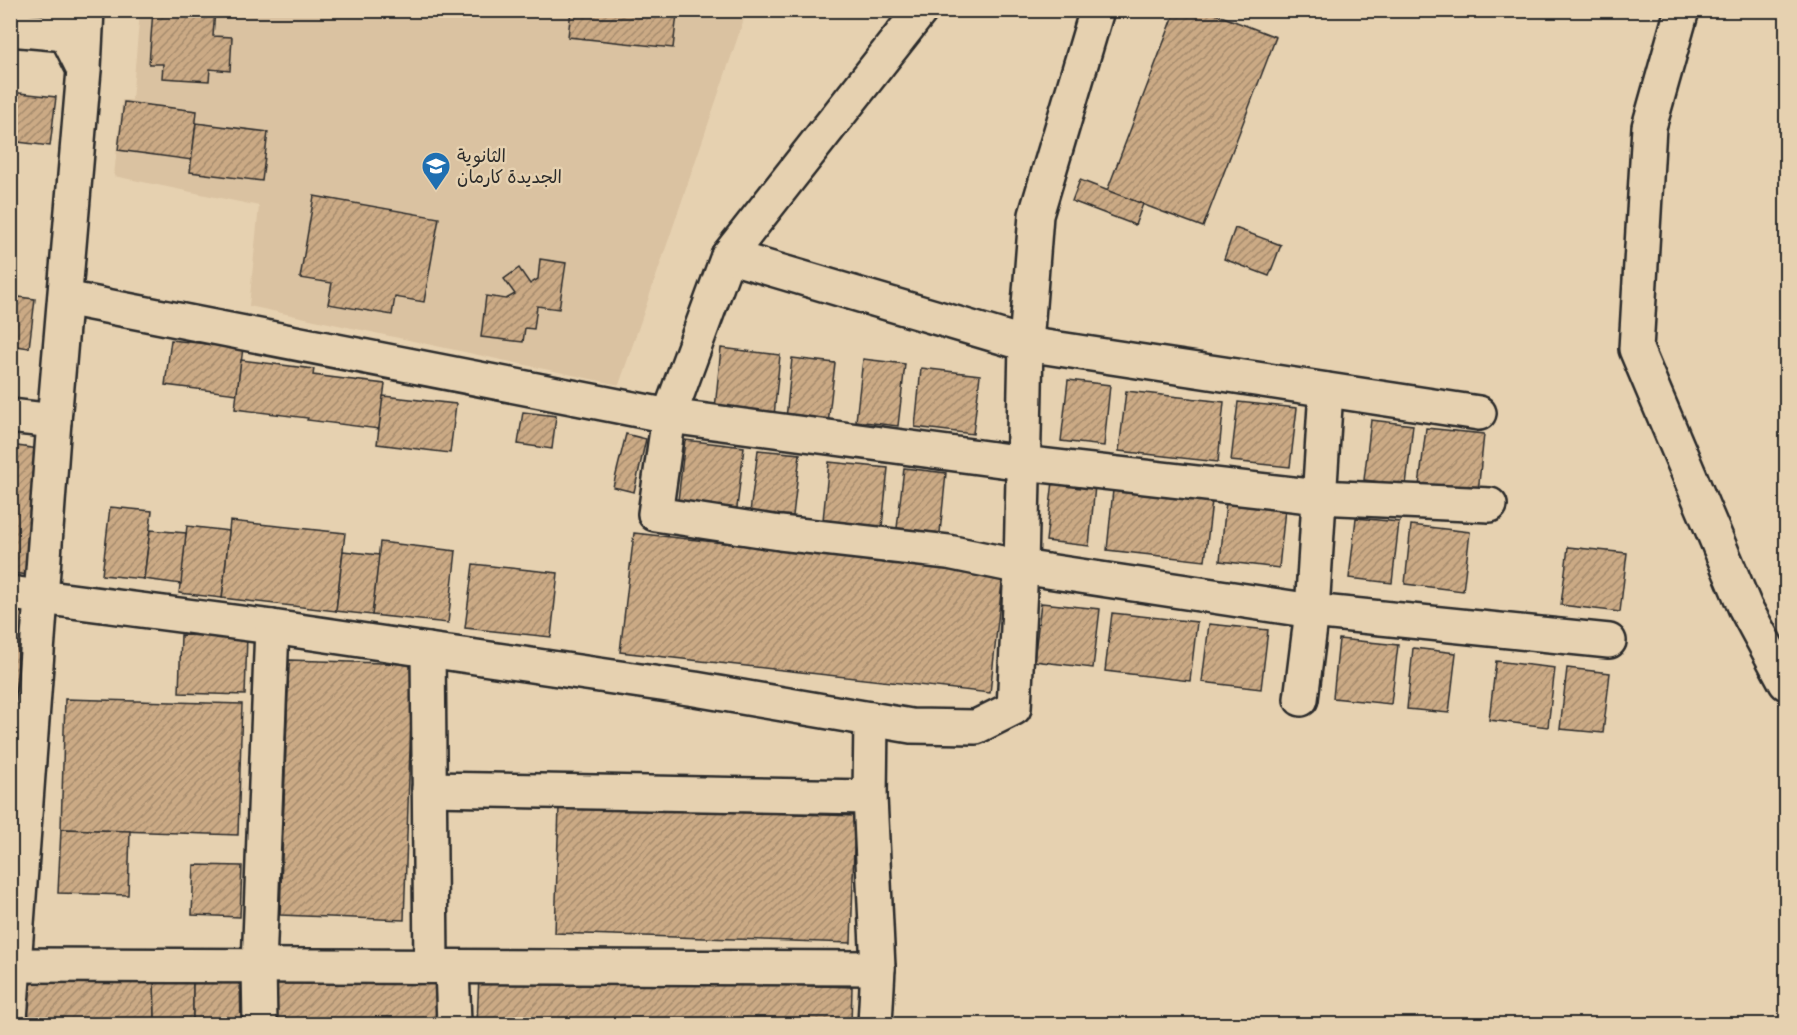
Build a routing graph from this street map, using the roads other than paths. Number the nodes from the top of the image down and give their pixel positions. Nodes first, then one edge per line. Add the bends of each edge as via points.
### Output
1 (87, 10) edge
2 (921, 10) edge
3 (1097, 10) edge
4 (1682, 10) edge
5 (63, 22) edge
6 (10, 28) edge
7 (84, 70) junction
8 (728, 256) junction
9 (65, 298) junction
10 (1026, 344) junction
11 (1326, 390) junction
12 (1479, 413) dead end
13 (10, 416) edge
14 (669, 416) junction
15 (54, 421) junction
16 (1023, 463) junction
17 (1319, 497) junction
18 (1490, 505) dead end
19 (1021, 567) junction
20 (26, 596) edge
21 (1312, 611) junction
22 (272, 627) junction
23 (1608, 641) dead end
24 (428, 650) junction
25 (1786, 683) edge
26 (1301, 699) dead end
27 (872, 719) junction
28 (20, 755) edge
29 (429, 789) junction
30 (870, 797) junction
31 (12, 965) edge
32 (259, 966) junction
33 (442, 967) junction
34 (878, 968) junction
35 (10, 1019) edge
36 (260, 1024) edge
37 (454, 1024) edge
38 (875, 1024) edge

1 - 7 street
2 - 8 street
3 - 10 street via 1036,215
4 - 25 street via 1649,127 1636,349 1745,607
5 - 6 street
5 - 7 street
7 - 9 street
8 - 10 street
8 - 14 street
9 - 14 street
9 - 15 street
10 - 11 street
10 - 16 street
11 - 12 street
11 - 17 street
13 - 15 street
14 - 16 street
14 - 19 street via 655,514 948,552
15 - 20 street
16 - 17 street
16 - 19 street
17 - 18 street
17 - 21 street
19 - 21 street
19 - 27 street via 1014,708 975,727 911,726
20 - 22 street
20 - 28 street
21 - 23 street
21 - 26 street
22 - 24 street
22 - 32 street
24 - 27 street
24 - 29 street
27 - 30 street
28 - 31 street
29 - 30 street
29 - 33 street
30 - 34 street
31 - 32 street
31 - 35 street
32 - 33 street
32 - 36 street
33 - 34 street
33 - 37 street
34 - 38 street

